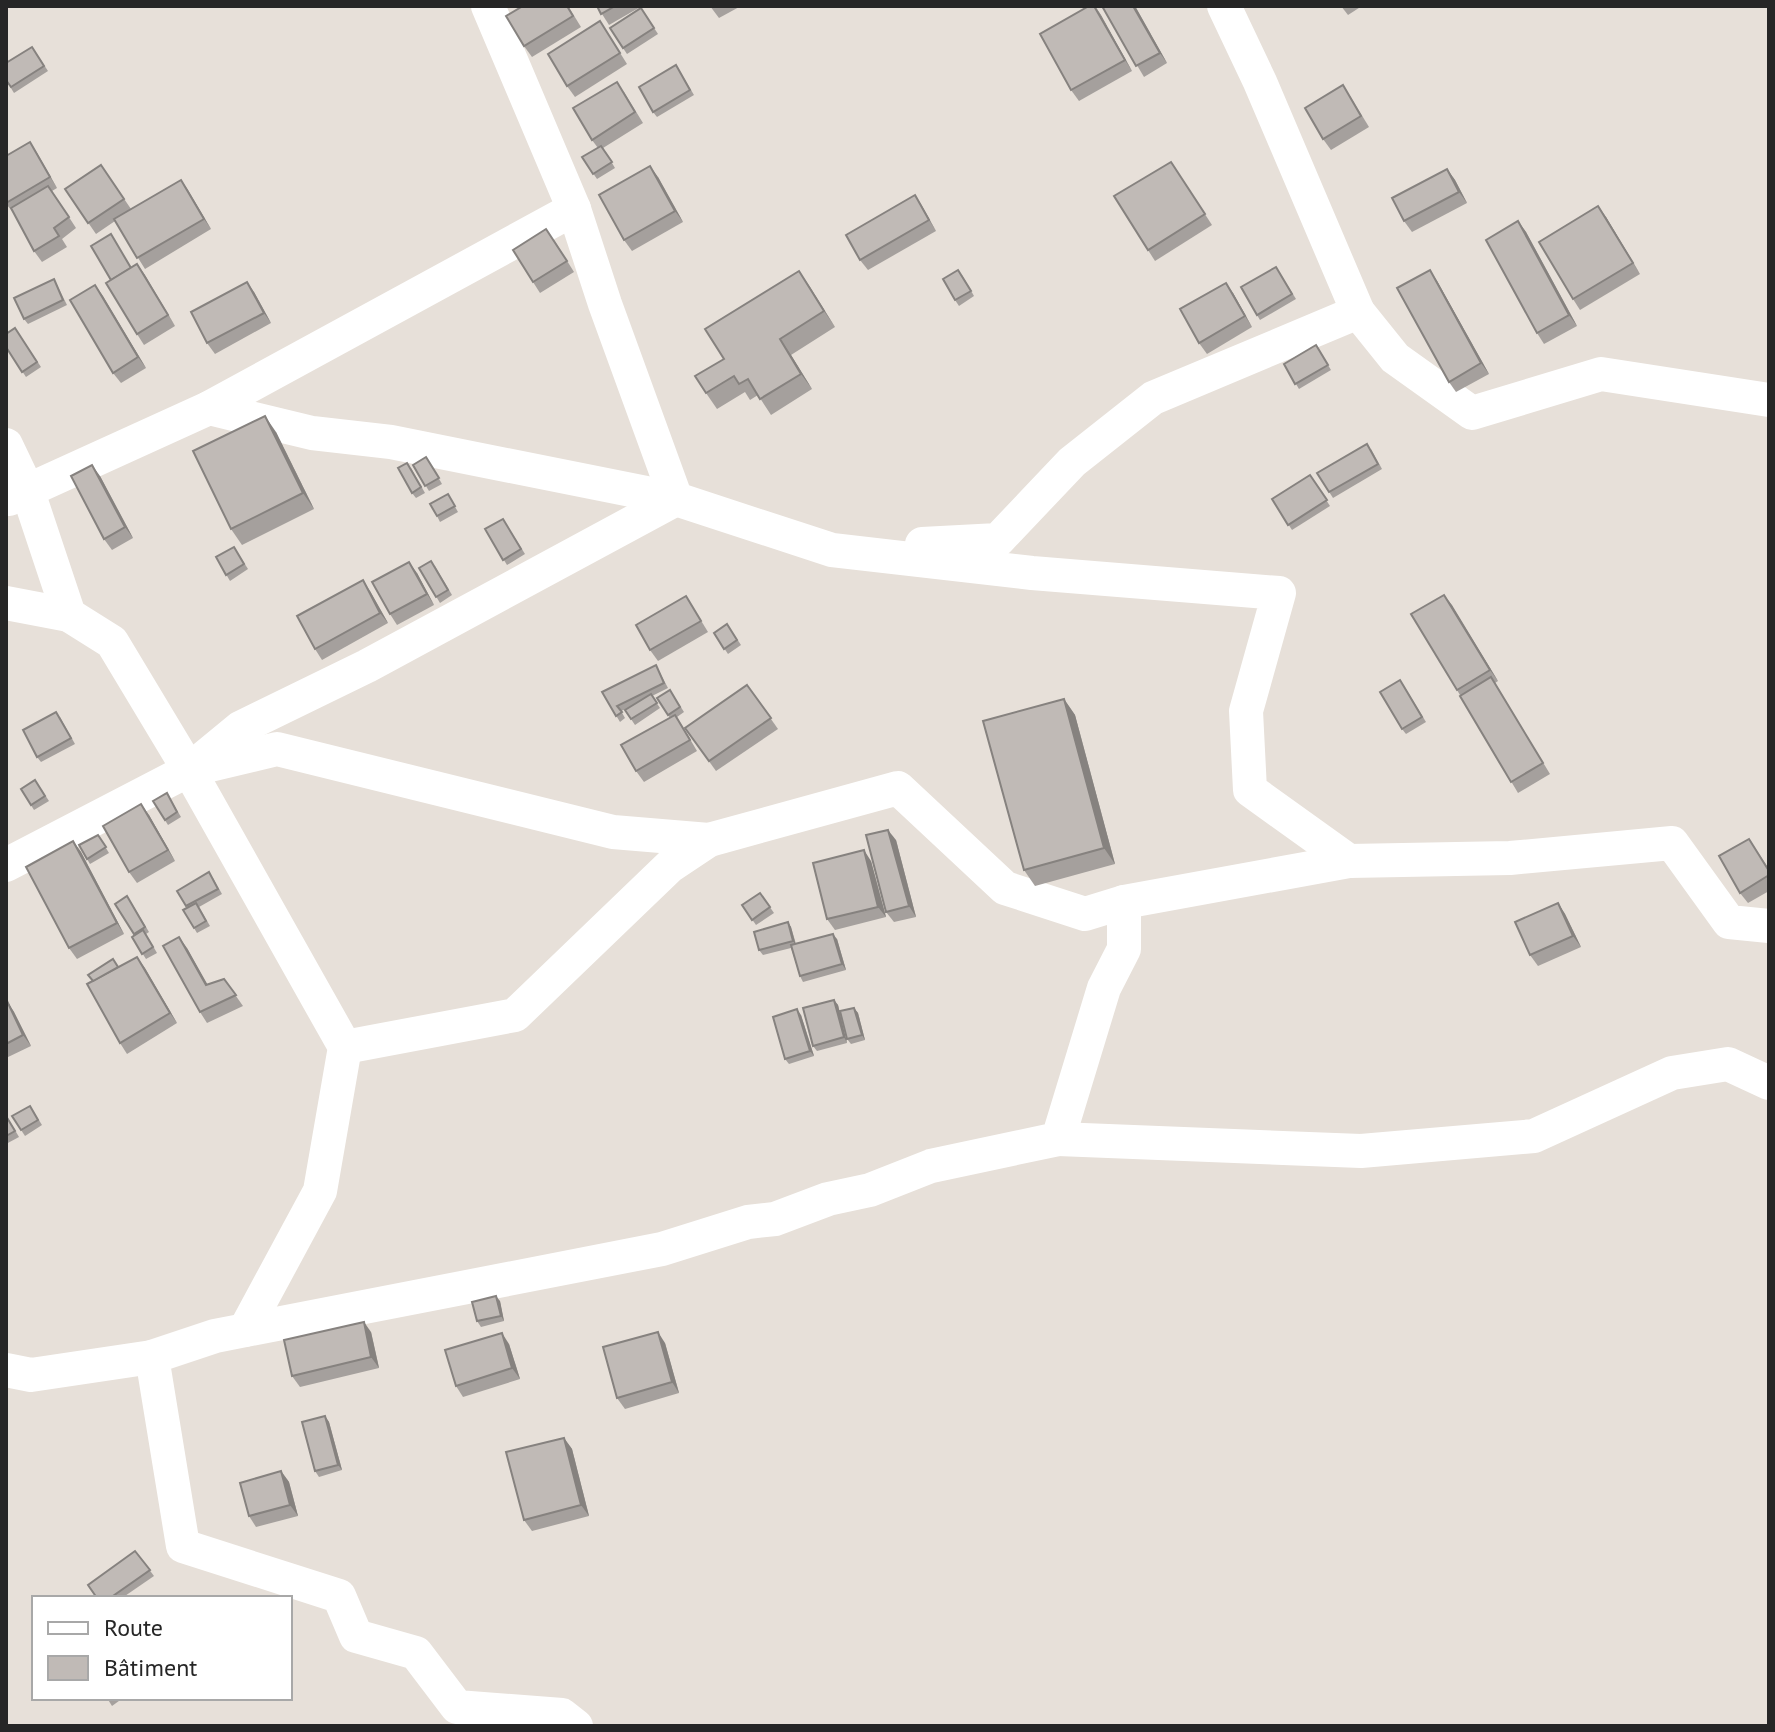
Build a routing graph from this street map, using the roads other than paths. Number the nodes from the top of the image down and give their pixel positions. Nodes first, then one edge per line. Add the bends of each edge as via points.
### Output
1 (488, 6) edge
2 (1224, 6) edge
3 (574, 209) junction
4 (1358, 312) junction
5 (1769, 400) edge
6 (209, 408) junction
7 (6, 445) edge
8 (17, 495) edge
9 (676, 499) junction
10 (832, 550) junction
11 (6, 603) edge
12 (69, 615) junction
13 (189, 770) junction
14 (709, 840) junction
15 (1349, 861) junction
16 (6, 865) edge
17 (1124, 902) junction
18 (1729, 922) junction
19 (1769, 926) edge
20 (1769, 952) edge
21 (345, 1047) junction
22 (1769, 1083) edge
23 (1058, 1139) junction
24 (245, 1330) junction
25 (152, 1357) junction
26 (7, 1372) edge
27 (576, 1726) edge

1 - 3 street
2 - 4 street
3 - 6 street
3 - 9 street
4 - 5 street via 1395,358 1472,413 1601,374
4 - 10 street via 1153,398 1072,462 998,540
6 - 8 street
6 - 9 street via 312,433 391,442
7 - 8 street
8 - 12 street
9 - 10 street
9 - 13 street via 367,666 240,728
10 - 15 street via 1279,593 1246,711 1250,790
11 - 12 street
12 - 13 street via 112,642
13 - 14 street via 277,749 613,832
13 - 16 street
13 - 21 street
14 - 17 street via 898,788 1005,888 1085,914
14 - 21 street via 670,866 515,1015
15 - 17 street
15 - 18 street via 1510,858 1672,843
17 - 23 street via 1124,949 1104,988
18 - 19 street
18 - 20 street
21 - 24 street via 320,1191
22 - 23 street via 1728,1064 1672,1073 1534,1136 1361,1151
23 - 24 street via 931,1166 870,1190 662,1249
24 - 25 street
25 - 26 street via 31,1375
25 - 27 street via 183,1546 339,1596 356,1636 416,1653 457,1707 562,1715

